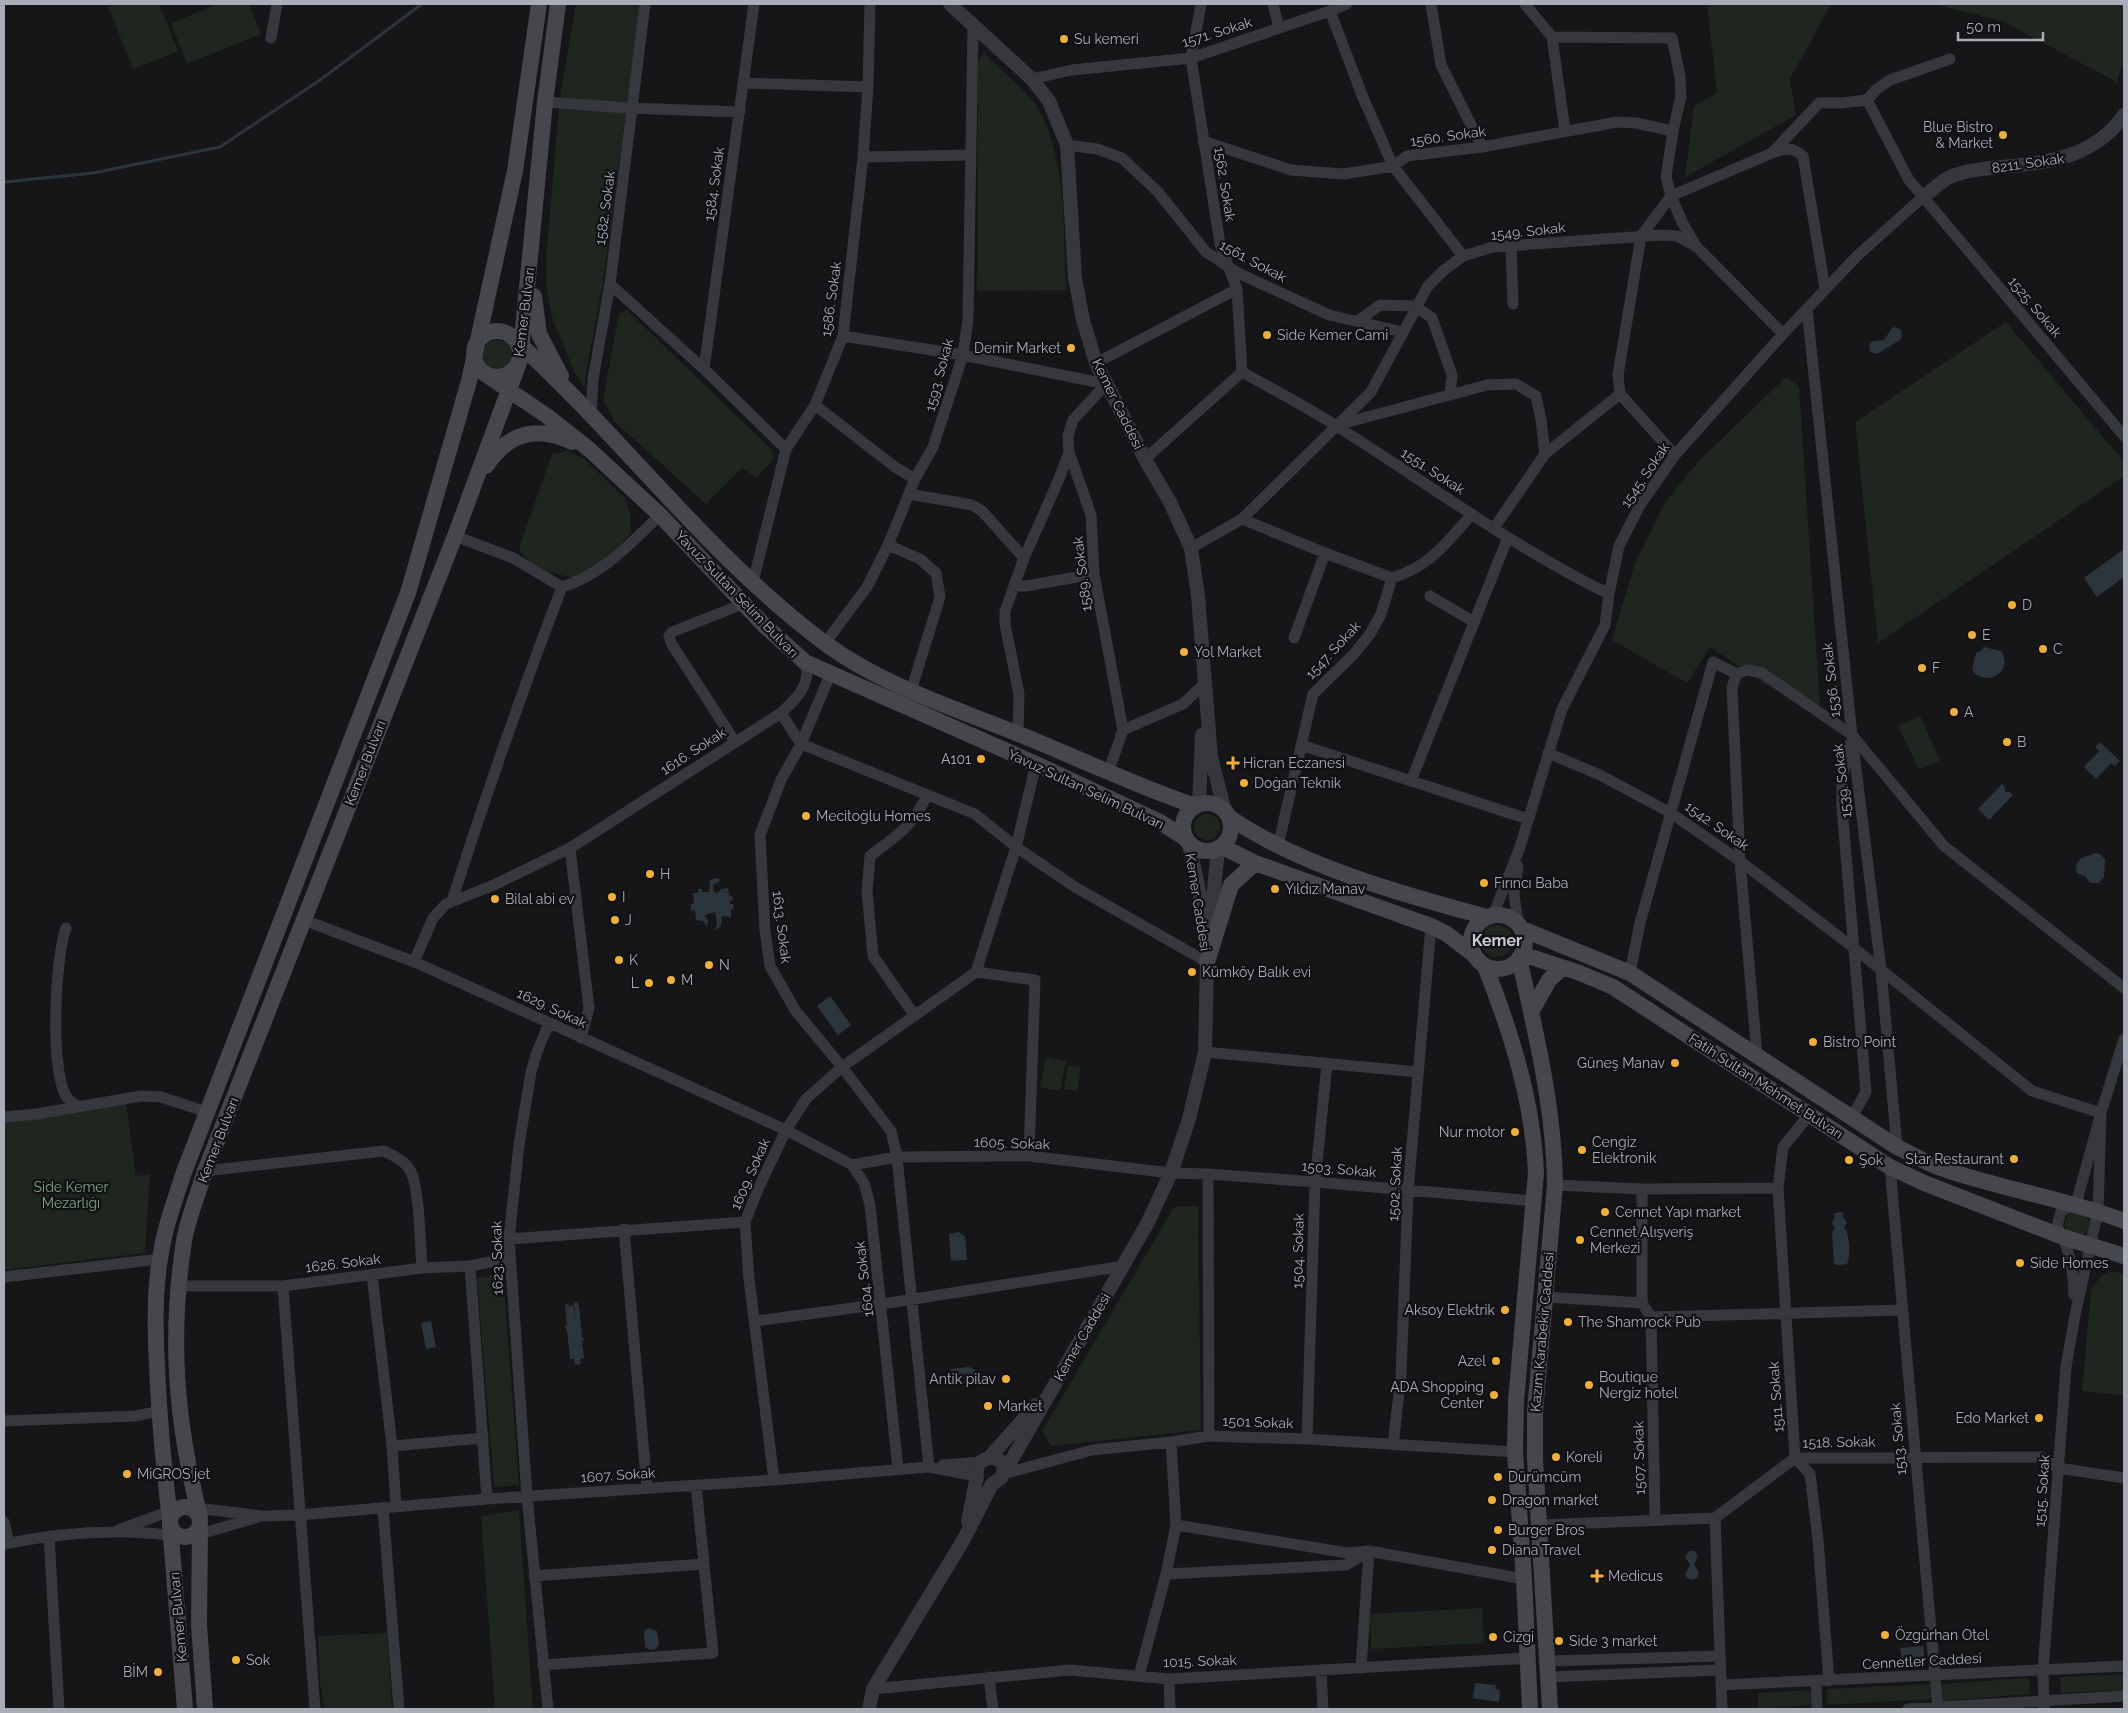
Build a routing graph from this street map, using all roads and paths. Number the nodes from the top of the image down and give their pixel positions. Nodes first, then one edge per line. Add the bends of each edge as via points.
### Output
1 (277, 4) edge
2 (540, 4) edge
3 (558, 4) edge
4 (645, 4) edge
5 (754, 4) edge
6 (870, 4) edge
7 (1202, 4) edge
8 (1273, 4) edge
9 (1347, 4) edge
10 (1431, 4) edge
11 (1525, 4) edge
12 (952, 5) edge
13 (1330, 12) junction
14 (973, 26) junction
15 (1279, 28) junction
16 (1552, 37) junction
17 (271, 38) dead end
18 (1191, 58) junction
19 (1950, 59) dead end
20 (1032, 79) junction
21 (744, 83) junction
22 (868, 87) junction
23 (1867, 100) junction
24 (545, 102) junction
25 (633, 108) junction
26 (740, 112) junction
27 (2123, 120) edge
28 (1565, 131) junction
29 (1673, 131) junction
30 (1203, 141) junction
31 (1067, 145) junction
32 (1482, 147) junction
33 (1772, 153) junction
34 (970, 155) junction
35 (863, 157) junction
36 (1393, 166) junction
37 (1671, 196) junction
38 (1924, 196) junction
39 (1641, 236) junction
40 (1511, 246) junction
41 (1697, 247) junction
42 (1464, 256) junction
43 (530, 267) junction
44 (1229, 268) junction
45 (610, 284) junction
46 (1237, 289) junction
47 (1825, 289) junction
48 (1513, 304) dead end
49 (1415, 306) junction
50 (1807, 309) junction
51 (1358, 321) junction
52 (1403, 332) junction
53 (1783, 334) junction
54 (843, 336) junction
55 (476, 348) junction
56 (518, 348) junction
57 (963, 356) junction
58 (1096, 363) junction
59 (704, 369) junction
60 (1242, 372) junction
61 (485, 374) junction
62 (1106, 384) junction
63 (509, 390) junction
64 (1620, 394) junction
65 (572, 395) junction
66 (1450, 395) junction
67 (815, 405) junction
68 (591, 416) junction
69 (1336, 425) junction
70 (2124, 436) edge
71 (786, 449) junction
72 (590, 450) junction
73 (1069, 452) junction
74 (1545, 454) junction
75 (1675, 455) junction
76 (1145, 459) junction
77 (915, 479) junction
78 (473, 484) junction
79 (909, 494) junction
80 (1472, 514) junction
81 (660, 515) junction
82 (1242, 519) junction
83 (1494, 528) junction
84 (455, 536) junction
85 (1508, 537) junction
86 (888, 545) junction
87 (1191, 548) junction
88 (1325, 553) junction
89 (1024, 558) junction
90 (1094, 574) junction
91 (1392, 578) junction
92 (753, 582) junction
93 (1014, 586) junction
94 (562, 587) junction
95 (1609, 594) junction
96 (1430, 596) dead end
97 (743, 604) junction
98 (1474, 622) junction
99 (1294, 638) dead end
100 (825, 643) junction
101 (805, 662) junction
102 (1737, 674) junction
103 (830, 675) junction
104 (1204, 684) junction
105 (911, 692) junction
106 (781, 713) junction
107 (1124, 730) junction
108 (1018, 734) junction
109 (1852, 735) junction
110 (734, 742) junction
111 (801, 744) junction
112 (1301, 745) junction
113 (1548, 753) junction
114 (1036, 764) junction
115 (1108, 772) junction
116 (1411, 781) junction
117 (927, 795) junction
118 (1197, 805) junction
119 (1671, 812) junction
120 (1227, 814) junction
121 (1528, 819) junction
122 (1187, 841) junction
123 (1278, 846) junction
124 (1016, 847) junction
125 (1520, 847) junction
126 (570, 848) junction
127 (1219, 848) junction
128 (1740, 861) junction
129 (1255, 862) junction
130 (452, 901) junction
131 (1490, 916) junction
132 (304, 920) junction
133 (1431, 926) junction
134 (1520, 926) junction
135 (66, 928) dead end
136 (1854, 948) junction
137 (1520, 956) junction
138 (1480, 960) junction
139 (414, 962) junction
140 (1207, 962) junction
141 (1562, 968) junction
142 (1881, 970) junction
143 (976, 972) junction
144 (1630, 973) junction
145 (2124, 988) edge
146 (1531, 1012) junction
147 (915, 1016) junction
148 (549, 1023) junction
149 (581, 1038) junction
150 (2124, 1039) edge
151 (1205, 1052) junction
152 (1757, 1055) junction
153 (1327, 1064) junction
154 (842, 1067) junction
155 (1418, 1072) junction
156 (78, 1106) junction
157 (207, 1112) junction
158 (2101, 1113) junction
159 (1809, 1115) junction
160 (4, 1118) edge
161 (1852, 1118) junction
162 (786, 1130) junction
163 (1897, 1147) junction
164 (1029, 1156) junction
165 (897, 1157) junction
166 (852, 1165) junction
167 (1890, 1167) junction
168 (205, 1171) junction
169 (1171, 1173) junction
170 (1208, 1174) junction
171 (1315, 1182) junction
172 (1555, 1185) junction
173 (1778, 1188) junction
174 (1642, 1189) junction
175 (1408, 1191) junction
176 (1534, 1201) junction
177 (2076, 1204) junction
178 (2098, 1211) junction
179 (2124, 1221) edge
180 (745, 1222) junction
181 (624, 1229) junction
182 (2063, 1237) junction
183 (509, 1239) junction
184 (2089, 1246) junction
185 (2124, 1256) edge
186 (509, 1258) junction
187 (160, 1259) junction
188 (470, 1266) junction
189 (1124, 1266) junction
190 (422, 1268) junction
191 (372, 1275) junction
192 (4, 1277) edge
193 (179, 1286) junction
194 (283, 1286) junction
195 (1544, 1297) junction
196 (911, 1300) junction
197 (1642, 1303) junction
198 (882, 1304) junction
199 (1902, 1310) junction
200 (1786, 1313) junction
201 (2075, 1315) junction
202 (1651, 1316) junction
203 (756, 1320) junction
204 (1058, 1380) junction
205 (159, 1411) junction
206 (4, 1421) edge
207 (1209, 1436) junction
208 (483, 1438) junction
209 (1308, 1439) junction
210 (1171, 1442) junction
211 (1392, 1445) junction
212 (392, 1446) junction
213 (1515, 1452) junction
214 (1915, 1456) junction
215 (1795, 1458) junction
216 (982, 1465) junction
217 (929, 1467) junction
218 (2058, 1468) junction
219 (898, 1469) junction
220 (1003, 1474) junction
221 (2124, 1478) edge
222 (774, 1480) junction
223 (992, 1484) junction
224 (696, 1485) junction
225 (647, 1488) junction
226 (527, 1496) junction
227 (487, 1499) junction
228 (396, 1506) junction
229 (383, 1508) junction
230 (299, 1515) junction
231 (260, 1516) junction
232 (1715, 1518) junction
233 (1655, 1520) junction
234 (4, 1522) edge
235 (185, 1522) junction
236 (1176, 1525) junction
237 (1540, 1525) junction
238 (111, 1532) junction
239 (49, 1536) junction
240 (964, 1539) junction
241 (6, 1543) edge
242 (1369, 1551) junction
243 (704, 1564) junction
244 (1166, 1574) junction
245 (534, 1576) junction
246 (1524, 1579) junction
247 (1720, 1656) junction
248 (1528, 1658) junction
249 (543, 1665) junction
250 (2124, 1666) edge
251 (1361, 1668) junction
252 (1548, 1669) junction
253 (1321, 1670) junction
254 (1720, 1670) junction
255 (2042, 1671) junction
256 (1936, 1675) junction
257 (1139, 1676) junction
258 (989, 1677) junction
259 (1169, 1679) junction
260 (1816, 1681) junction
261 (1829, 1681) junction
262 (1721, 1685) junction
263 (874, 1689) junction
264 (2124, 1696) edge
265 (2044, 1705) edge
266 (1938, 1708) edge
267 (59, 1709) edge
268 (185, 1709) edge
269 (205, 1709) edge
270 (315, 1709) edge
271 (399, 1709) edge
272 (548, 1709) edge
273 (869, 1709) edge
274 (993, 1709) edge
275 (1170, 1709) edge
276 (1323, 1709) edge
277 (1530, 1709) edge
278 (1550, 1709) edge
279 (1722, 1709) edge
280 (1817, 1709) edge
281 (1908, 1709) edge

1 - 17 street
2 - 55 main road, Kemer Bulvarı via 515,171
3 - 24 main road, Kemer Bulvarı
4 - 25 street, 1582. Sokak
5 - 21 street, 1584. Sokak
6 - 22 street, 1586. Sokak
7 - 18 street, 1562. Sokak
8 - 15 street
9 - 13 street, 1571. Sokak
10 - 32 street via 1441,65
11 - 16 street
12 - 14 street, Kemer Caddesi
13 - 15 street, 1571. Sokak
13 - 36 street
14 - 20 street, Kemer Caddesi
14 - 34 street, 1593. Sokak
15 - 18 street, 1571. Sokak
16 - 28 street
16 - 29 street via 1672,38 1681,96
18 - 20 street, 1571. Sokak via 1072,70
18 - 30 street, 1562. Sokak
19 - 23 street via 1890,80
20 - 31 street, Kemer Caddesi via 1049,101
21 - 22 street
21 - 26 street, 1584. Sokak
22 - 35 street, 1586. Sokak
23 - 33 street via 1819,103
23 - 38 street, 1525. Sokak via 1909,180
24 - 25 street
24 - 43 main road, Kemer Bulvarı
25 - 26 street
25 - 45 street, 1582. Sokak
26 - 59 street, 1584. Sokak
27 - 38 street, 8211. Sokak via 2070,157 2032,165 1975,170 1948,178
28 - 29 street, 1560. Sokak via 1617,122
28 - 32 street, 1560. Sokak
29 - 37 street via 1666,177
30 - 36 street, 1560. Sokak via 1291,170 1344,174
30 - 44 street, 1562. Sokak via 1220,244
31 - 44 street, 1561. Sokak via 1097,149 1122,158 1158,192 1206,252
31 - 58 street, Kemer Caddesi via 1074,278
32 - 36 street, 1560. Sokak via 1407,156
33 - 37 street
33 - 47 street via 1787,148 1803,156
34 - 35 street
34 - 57 street, 1593. Sokak via 968,319
35 - 54 street, 1586. Sokak
36 - 42 street
37 - 39 street
37 - 41 street
38 - 47 street, 1545. Sokak via 1858,254
38 - 70 street, 1525. Sokak
39 - 40 street, 1549. Sokak
39 - 41 street, 1549. Sokak via 1677,236
39 - 64 street via 1618,375
40 - 42 street, 1549. Sokak
40 - 48 street
41 - 53 street, 1549. Sokak
42 - 49 street, 1549. Sokak via 1428,286
43 - 56 main road, Kemer Bulvarı
43 - 65 main road via 539,334
44 - 46 street, 1562. Sokak
44 - 51 street, 1561. Sokak via 1329,315
45 - 59 street
45 - 68 street, 1582. Sokak via 592,378
46 - 58 street
46 - 60 street, 1562. Sokak
47 - 50 street, 1545. Sokak
49 - 51 street via 1380,305
49 - 52 street, 1549. Sokak
49 - 66 street via 1432,318 1452,375
50 - 53 street, 1545. Sokak
50 - 109 street, 1536. Sokak
51 - 52 street, 1561. Sokak
52 - 69 street, 1549. Sokak via 1371,392
53 - 75 street, 1545. Sokak
54 - 57 street
54 - 67 street, 1586. Sokak
55 - 56 main road via 479,341 492,332 507,333
55 - 61 main road via 476,362
55 - 157 main road, Kemer Bulvarı via 408,593
56 - 61 main road via 512,372 506,376
56 - 63 main road, Kemer Bulvarı
56 - 65 main road, Yavuz Sultan Selim Bulvarı
57 - 62 street
57 - 77 street, 1593. Sokak via 933,447
58 - 62 street, Kemer Caddesi
59 - 71 street
60 - 69 street, 1551. Sokak
60 - 76 street
61 - 63 main road, Yavuz Sultan Selim Bulvarı
62 - 73 street, 1589. Sokak via 1073,420 1068,436
62 - 76 street, Kemer Caddesi
63 - 72 main road, Yavuz Sultan Selim Bulvarı
63 - 78 main road, Kemer Bulvarı
64 - 74 street
64 - 75 street
65 - 68 main road, Yavuz Sultan Selim Bulvarı
66 - 69 street
66 - 74 street via 1487,385 1516,384 1536,396
67 - 71 street, 1586. Sokak
67 - 77 street
68 - 92 main road, Yavuz Sultan Selim Bulvarı
69 - 80 street, 1551. Sokak
69 - 82 street, 1549. Sokak
71 - 92 street, 1586. Sokak
72 - 78 main road via 546,432 524,435 495,452
72 - 81 main road, Yavuz Sultan Selim Bulvarı
73 - 89 street
73 - 90 street, 1589. Sokak via 1091,515
74 - 83 street
75 - 95 street, 1545. Sokak via 1640,505 1619,546
76 - 87 street, Kemer Caddesi
77 - 79 street, 1593. Sokak
78 - 84 main road, Kemer Bulvarı
79 - 86 street, 1593. Sokak
79 - 89 street via 972,505 982,511
80 - 83 street, 1551. Sokak
80 - 91 street via 1438,553 1422,566
81 - 94 street via 603,568
81 - 97 main road, Yavuz Sultan Selim Bulvarı
82 - 87 street, 1549. Sokak
82 - 88 street
83 - 85 street, 1551. Sokak
84 - 94 street via 512,558
84 - 132 main road, Kemer Bulvarı
85 - 95 street, 1551. Sokak
85 - 98 street
86 - 100 street, 1593. Sokak via 866,587
86 - 105 street via 920,560 936,573 940,596
87 - 104 street, Kemer Caddesi
88 - 91 street
88 - 99 street
89 - 93 street
90 - 93 street
90 - 107 street, 1589. Sokak
91 - 112 street, 1547. Sokak via 1381,614 1370,634 1313,694
92 - 100 main road, Yavuz Sultan Selim Bulvarı
93 - 108 street via 1005,611 1005,624 1019,694
94 - 130 street via 517,704
95 - 113 street, 1545. Sokak via 1605,625 1562,709
96 - 98 street
97 - 101 main road, Yavuz Sultan Selim Bulvarı
97 - 110 street via 669,636
98 - 116 street
100 - 105 main road, Yavuz Sultan Selim Bulvarı via 870,672
101 - 103 main road, Yavuz Sultan Selim Bulvarı
101 - 106 street, 1616. Sokak via 806,683
102 - 109 street via 1747,670 1762,673
102 - 119 street via 1713,662
102 - 128 street via 1732,696
103 - 111 street, 1613. Sokak
103 - 114 main road, Yavuz Sultan Selim Bulvarı
104 - 107 street via 1183,704
104 - 118 street, Kemer Caddesi
104 - 120 street, Kemer Caddesi via 1211,757
105 - 108 main road, Yavuz Sultan Selim Bulvarı
106 - 110 street, 1616. Sokak
106 - 111 street
107 - 115 street
108 - 115 main road, Yavuz Sultan Selim Bulvarı
109 - 136 street, 1539. Sokak via 1842,778 1842,807
109 - 142 street, 1539. Sokak
109 - 145 street, 1536. Sokak via 1944,846
110 - 126 street, 1616. Sokak
111 - 117 street
111 - 154 street, 1613. Sokak via 781,780 760,835 765,932 770,966 795,1010
112 - 116 street
112 - 123 street, 1547. Sokak
113 - 119 street, 1542. Sokak via 1600,775
113 - 121 street, 1545. Sokak
114 - 122 main road, Yavuz Sultan Selim Bulvarı via 1160,822
114 - 124 street
115 - 118 main road, Yavuz Sultan Selim Bulvarı
116 - 121 street
117 - 124 street via 975,814
117 - 147 street via 901,834 870,856 867,891 873,956
118 - 120 main road via 1213,803
118 - 122 main road via 1184,818 1182,825
119 - 128 street, 1542. Sokak
119 - 144 street via 1640,923
120 - 123 main road
120 - 127 main road via 1230,832
121 - 125 street, 1545. Sokak
122 - 127 main road via 1202,851
122 - 140 street, Kemer Caddesi via 1200,895
123 - 131 main road via 1359,878 1444,906
124 - 140 street via 1075,887
124 - 143 street
125 - 131 street
125 - 134 street via 1514,894
126 - 130 street, 1616. Sokak via 494,885
126 - 149 street via 589,1008
127 - 129 main road
127 - 140 street, Kemer Caddesi
128 - 136 street, 1542. Sokak
128 - 152 street
129 - 133 main road
129 - 140 main road via 1231,885
130 - 139 street via 433,918
131 - 134 main road via 1506,916
131 - 138 main road via 1474,929 1471,938
132 - 139 street, 1629. Sokak
132 - 168 main road, Kemer Bulvarı
133 - 138 main road via 1447,934
133 - 155 street, 1502. Sokak
134 - 137 main road via 1525,944
134 - 144 main road, Fatih Sultan Mehmet Bulvarı
135 - 156 street via 59,953 56,1054 66,1097
136 - 142 street, 1542. Sokak
136 - 161 street, 1539. Sokak via 1866,1092
137 - 138 main road via 1500,969
137 - 141 main road, Fatih Sultan Mehmet Bulvarı
137 - 146 main road, Kazım Karabekir Caddesi
138 - 176 main road, Kazım Karabekir Caddesi via 1502,1010 1529,1110 1536,1173
139 - 148 street, 1629. Sokak
140 - 151 street, Kemer Caddesi
141 - 146 main road via 1545,986
141 - 159 main road, Fatih Sultan Mehmet Bulvarı via 1613,987
142 - 158 street, 1542. Sokak via 2032,1091
142 - 163 street, 1539. Sokak
143 - 147 street, 1609. Sokak
143 - 164 street via 1035,980
144 - 152 main road, Fatih Sultan Mehmet Bulvarı
146 - 172 main road, Kazım Karabekir Caddesi via 1550,1108
147 - 154 street, 1609. Sokak
148 - 149 street, 1629. Sokak
148 - 183 street, 1623. Sokak via 532,1072 519,1146
149 - 162 street, 1629. Sokak
150 - 158 street
151 - 153 street
151 - 169 street, Kemer Caddesi via 1189,1119
152 - 161 main road, Fatih Sultan Mehmet Bulvarı
153 - 155 street
153 - 171 street, 1504. Sokak
154 - 162 street, 1609. Sokak via 806,1100
154 - 165 street, 1613. Sokak via 891,1131
155 - 175 street, 1502. Sokak
156 - 157 street via 141,1096 161,1097
156 - 160 street
157 - 187 main road, Kemer Bulvarı via 168,1220
158 - 177 street
158 - 178 street
159 - 167 main road, Fatih Sultan Mehmet Bulvarı
159 - 173 street, 1511. Sokak via 1783,1147
161 - 163 main road, Fatih Sultan Mehmet Bulvarı
162 - 166 street
162 - 180 street, 1609. Sokak
163 - 177 main road, Fatih Sultan Mehmet Bulvarı via 1936,1166 2018,1192
164 - 165 street, 1605. Sokak
164 - 169 street, 1605. Sokak
165 - 166 street, 1605. Sokak
165 - 196 street, 1613. Sokak
166 - 198 street, 1604. Sokak via 864,1183 870,1205
167 - 182 main road, Fatih Sultan Mehmet Bulvarı
167 - 199 street, 1513. Sokak
168 - 190 street via 384,1151 399,1158 411,1171
168 - 193 main road, Kemer Bulvarı via 184,1239
169 - 170 street, 1503. Sokak
169 - 189 street, Kemer Caddesi
170 - 171 street, 1503. Sokak
170 - 207 street
171 - 175 street, 1503. Sokak
171 - 209 street, 1504. Sokak
172 - 174 street
172 - 195 main road, Kazım Karabekir Caddesi
173 - 174 street
173 - 200 street, 1511. Sokak
174 - 197 street
175 - 176 street, 1503. Sokak
175 - 211 street, 1502. Sokak via 1401,1376
176 - 213 main road, Kazım Karabekir Caddesi via 1516,1401
177 - 178 main road, Fatih Sultan Mehmet Bulvarı
177 - 182 street via 2061,1211 2057,1226
178 - 179 main road, Fatih Sultan Mehmet Bulvarı
178 - 184 street
180 - 181 street
180 - 203 street, 1609. Sokak
181 - 183 street
181 - 225 street
182 - 184 main road, Fatih Sultan Mehmet Bulvarı
182 - 201 street via 2074,1273
183 - 186 street, 1623. Sokak
184 - 185 main road, Fatih Sultan Mehmet Bulvarı
184 - 201 street
186 - 188 street, 1626. Sokak
186 - 226 street, 1623. Sokak
187 - 192 street
187 - 205 main road, Kemer Bulvarı via 156,1298
188 - 190 street, 1626. Sokak
188 - 208 street
189 - 196 street
189 - 204 street, Kemer Caddesi
190 - 191 street, 1626. Sokak
191 - 194 street, 1626. Sokak
191 - 212 street
193 - 194 street, 1626. Sokak
193 - 235 main road, Kemer Bulvarı via 175,1367 184,1450
194 - 230 street
195 - 197 street
195 - 237 main road, Kazım Karabekir Caddesi via 1535,1411
196 - 198 street
196 - 217 street, 1613. Sokak
197 - 202 street
198 - 203 street
198 - 219 street, 1604. Sokak
199 - 200 street
199 - 214 street, 1513. Sokak
200 - 202 street
200 - 215 street, 1511. Sokak
201 - 218 street, 1515. Sokak via 2066,1367
202 - 233 street, 1507. Sokak
203 - 222 street, 1609. Sokak
204 - 216 street
204 - 220 street, Kemer Caddesi
205 - 206 street via 136,1416
205 - 235 main road, Kemer Bulvarı
207 - 209 street, 1501 Sokak
207 - 210 street, 1501 Sokak
208 - 212 street
208 - 227 street
209 - 211 street, 1501 Sokak
210 - 220 street, 1501 Sokak via 1092,1450
210 - 236 street
211 - 213 street, 1501 Sokak
212 - 228 street
213 - 246 main road, Kazım Karabekir Caddesi
214 - 215 street, 1518. Sokak
214 - 218 street, 1518. Sokak via 2040,1457
214 - 256 street, 1513. Sokak
215 - 232 street, 1518. Sokak
215 - 261 street via 1810,1474
216 - 217 street, 1607. Sokak
216 - 220 street via 997,1458 1004,1466
216 - 223 street via 980,1482 988,1486
216 - 240 street
217 - 219 street, 1607. Sokak
218 - 221 street, 1518. Sokak
218 - 255 street, 1515. Sokak
219 - 222 street, 1607. Sokak
220 - 223 street, Kemer Caddesi
222 - 224 street, 1607. Sokak
223 - 240 street, Kemer Caddesi
224 - 225 street, 1607. Sokak
224 - 243 street
225 - 226 street, 1607. Sokak
226 - 227 street, 1607. Sokak
226 - 245 street, 1623. Sokak
227 - 228 street, 1607. Sokak
228 - 229 street, 1607. Sokak
229 - 230 street, 1607. Sokak
229 - 271 street
230 - 231 street, 1607. Sokak
230 - 270 street
231 - 235 street, 1607. Sokak
231 - 235 street, 1607. Sokak
232 - 233 street
232 - 247 street
233 - 237 street
234 - 241 street
235 - 238 street
235 - 238 street
235 - 268 main road, Kemer Bulvarı
235 - 269 main road, Kemer Bulvarı via 200,1625
236 - 242 street via 1348,1553
236 - 244 street
237 - 252 main road, Kazım Karabekir Caddesi
238 - 239 street
239 - 241 street
239 - 267 street
240 - 263 street, Kemer Caddesi
242 - 244 street via 1346,1565
242 - 246 street
242 - 251 street
243 - 245 street
243 - 249 street via 713,1653
244 - 257 street
245 - 249 street, 1623. Sokak
246 - 248 main road, Kazım Karabekir Caddesi
247 - 252 street
247 - 254 street
248 - 251 street, 1015. Sokak
248 - 277 main road, Kazım Karabekir Caddesi
249 - 272 street, 1623. Sokak
250 - 255 street, Cennetler Caddesi
251 - 253 street, 1015. Sokak
252 - 254 street
252 - 278 main road, Kazım Karabekir Caddesi
253 - 259 street, 1015. Sokak
253 - 276 street
254 - 262 street
255 - 256 street, Cennetler Caddesi
255 - 265 street, 1515. Sokak
256 - 261 street, Cennetler Caddesi
256 - 266 street, 1513. Sokak
257 - 258 street, 1015. Sokak via 1070,1670
257 - 259 street, 1015. Sokak
258 - 263 street, 1015. Sokak
258 - 274 street
259 - 275 street
260 - 261 street, Cennetler Caddesi
260 - 262 street, Cennetler Caddesi
260 - 280 street
262 - 279 street
263 - 273 street, Kemer Caddesi
264 - 265 street
265 - 266 street
266 - 281 street

